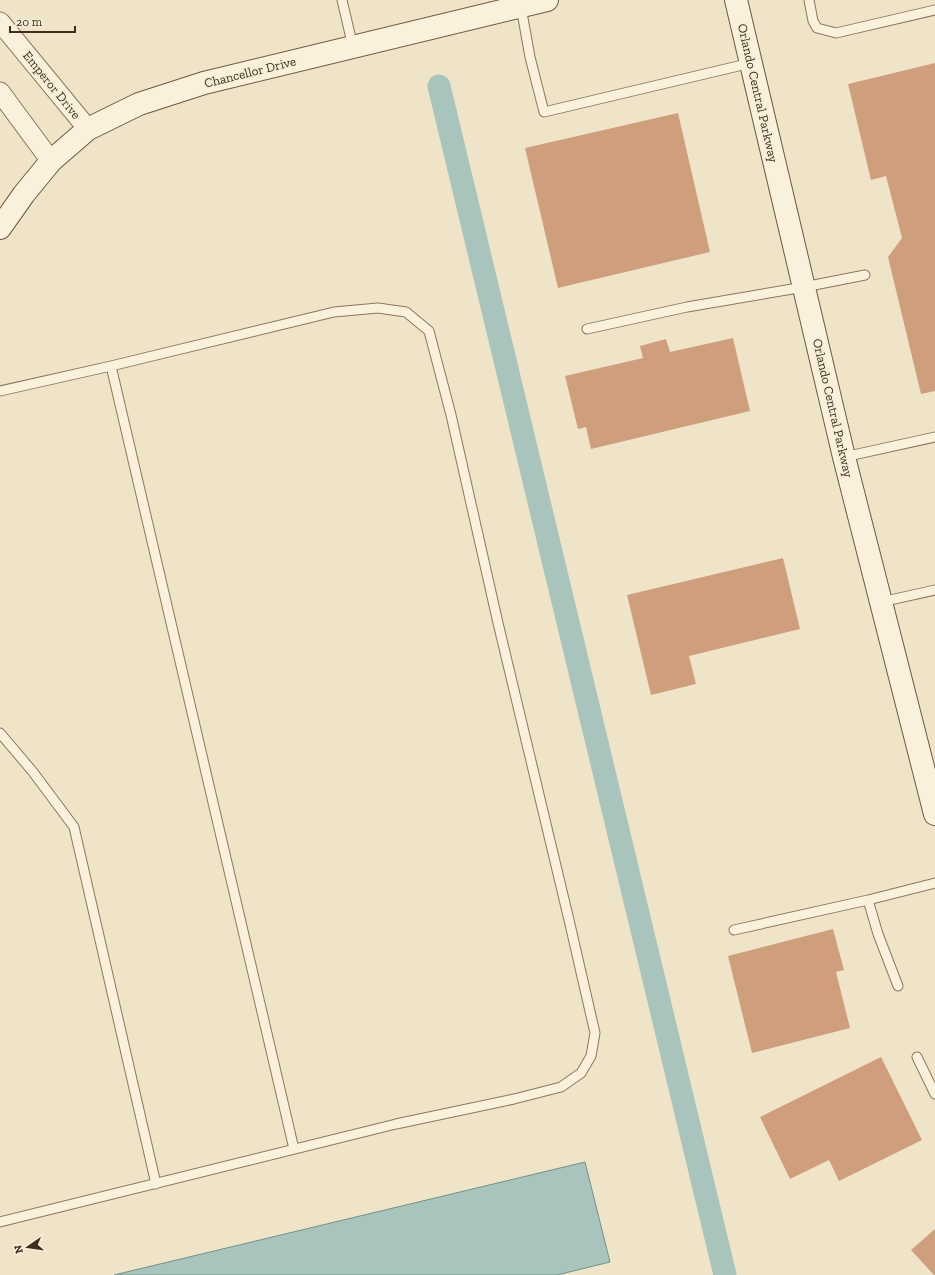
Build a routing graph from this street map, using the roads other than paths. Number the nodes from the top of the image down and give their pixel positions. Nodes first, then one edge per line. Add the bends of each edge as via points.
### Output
1 (342, 0) edge
2 (547, 0) edge
3 (736, 0) edge
4 (809, 0) edge
5 (520, 6) junction
6 (935, 10) edge
7 (0, 22) edge
8 (353, 47) junction
9 (751, 63) junction
10 (0, 92) edge
11 (88, 129) junction
12 (51, 161) junction
13 (0, 228) edge
14 (865, 275) dead end
15 (804, 287) junction
16 (587, 329) dead end
17 (111, 366) junction
18 (0, 391) edge
19 (935, 437) edge
20 (844, 458) junction
21 (935, 590) edge
22 (881, 602) junction
23 (0, 733) edge
24 (935, 814) edge
25 (935, 883) edge
26 (868, 900) junction
27 (734, 930) dead end
28 (898, 986) dead end
29 (917, 1057) dead end
30 (935, 1094) edge
31 (294, 1149) junction
32 (156, 1184) junction
33 (0, 1222) edge

1 - 8 lane
2 - 5 street, Chancellor Drive
3 - 9 street, Orlando Central Parkway
4 - 6 lane via 817,28 836,34
5 - 8 street, Chancellor Drive
5 - 9 lane via 544,112
7 - 11 street, Emperor Drive
8 - 11 street, Chancellor Drive via 204,83 139,104
9 - 15 street, Orlando Central Parkway
10 - 12 street
11 - 12 street, Chancellor Drive
12 - 13 street, Chancellor Drive
14 - 15 lane
15 - 16 lane via 687,307
15 - 20 street, Orlando Central Parkway
17 - 18 lane
17 - 31 lane
17 - 31 lane via 334,312 378,308 406,312 429,331 451,415 595,1033 591,1056 581,1072 561,1087
19 - 20 lane
20 - 22 street, Orlando Central Parkway
21 - 22 lane
22 - 24 street, Orlando Central Parkway
23 - 32 lane via 74,827
25 - 26 lane
26 - 27 lane
26 - 28 lane
29 - 30 lane
31 - 32 lane
32 - 33 lane

